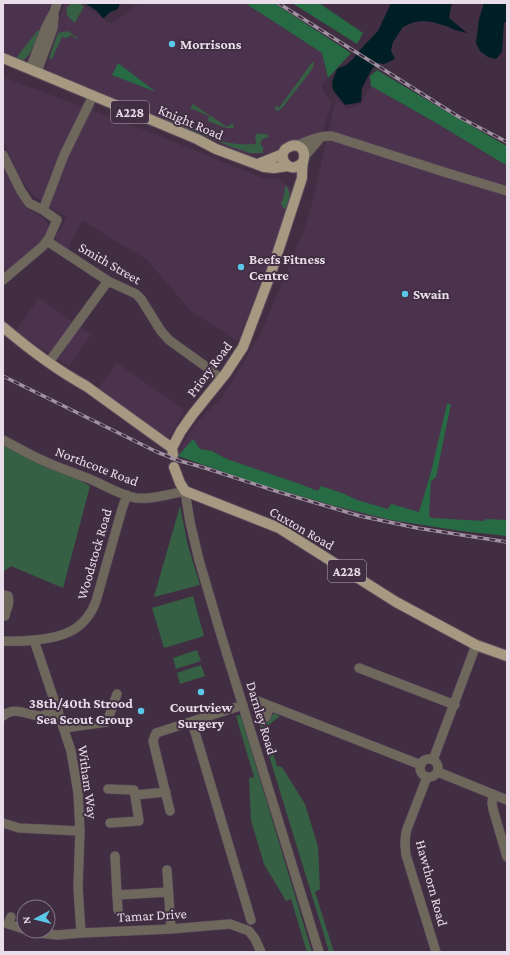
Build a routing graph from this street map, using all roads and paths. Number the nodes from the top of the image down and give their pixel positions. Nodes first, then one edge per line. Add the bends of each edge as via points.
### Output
1 (57, 3) edge
2 (3, 58) edge
3 (34, 71) junction
4 (93, 96) junction
5 (321, 137) junction
6 (296, 146) junction
7 (283, 154) junction
8 (3, 155) edge
9 (304, 159) junction
10 (258, 164) junction
11 (290, 167) junction
12 (298, 189) junction
13 (507, 190) edge
14 (42, 210) junction
15 (47, 241) junction
16 (3, 280) edge
17 (108, 281) junction
18 (3, 327) edge
19 (50, 362) junction
20 (221, 379) junction
21 (3, 440) edge
22 (174, 467) dead end
23 (185, 491) junction
24 (125, 499) junction
25 (3, 595) edge
26 (5, 616) dead end
27 (34, 640) junction
28 (3, 641) edge
29 (476, 645) junction
30 (507, 656) edge
31 (359, 668) dead end
32 (117, 694) dead end
33 (255, 700) dead end
34 (243, 705) junction
35 (455, 705) junction
36 (270, 706) junction
37 (58, 710) junction
38 (3, 716) edge
39 (266, 717) dead end
40 (192, 722) junction
41 (64, 728) junction
42 (433, 760) junction
43 (421, 765) junction
44 (438, 772) junction
45 (427, 777) junction
46 (108, 789) dead end
47 (166, 792) junction
48 (494, 794) junction
49 (135, 795) junction
50 (507, 800) edge
51 (170, 811) dead end
52 (3, 823) edge
53 (110, 823) dead end
54 (80, 831) junction
55 (115, 856) dead end
56 (507, 857) edge
57 (167, 870) dead end
58 (168, 892) junction
59 (117, 895) junction
60 (118, 910) dead end
61 (11, 917) dead end
62 (251, 920) dead end
63 (16, 926) edge
64 (171, 929) junction
65 (81, 933) junction
66 (56, 935) edge
67 (261, 952) edge
68 (319, 952) edge
69 (436, 952) edge

1 - 3 street via 52,28
2 - 3 main road, Knight Road / A228
3 - 4 main road, Knight Road / A228
4 - 10 main road, Knight Road / A228 via 216,149
4 - 14 street via 64,155
5 - 6 street
5 - 9 street
5 - 13 street via 337,138
6 - 7 main road via 288,147
6 - 9 main road via 302,149
7 - 10 main road
7 - 11 main road via 284,161
8 - 14 street via 29,203
9 - 11 main road via 298,167
9 - 12 main road, Priory Road
10 - 11 main road, Knight Road / A228 via 274,168
11 - 12 main road
12 - 20 main road, Priory Road via 271,273 243,347
14 - 15 street via 56,220
15 - 16 street
15 - 17 street, Smith Street
17 - 19 street
17 - 20 street, Smith Street via 137,295 169,340
18 - 19 main road
19 - 20 main road, Priory Road via 172,451 181,431
21 - 24 street, Northcote Road via 46,462 92,480
22 - 23 main road
23 - 24 street, Northcote Road
23 - 29 main road, Cuxton Road / A228 via 279,528 396,602
23 - 34 street, Darnley Road via 197,551
24 - 27 street, Woodstock Road via 92,611 71,631
25 - 26 street via 9,598
27 - 28 street, Woodstock Road
27 - 37 street, Witham Way
29 - 30 main road, Cuxton Road / A228
29 - 35 street
31 - 35 street
32 - 41 street via 107,722
33 - 36 street
34 - 40 street
34 - 68 street, Darnley Road
35 - 42 street
36 - 39 street
36 - 43 street
37 - 38 street via 42,716 19,711
37 - 41 street, Witham Way
40 - 47 street via 156,733 153,741
40 - 62 street
41 - 54 street, Witham Way via 71,751 78,793
42 - 43 street via 427,760
42 - 44 street via 438,766
43 - 45 street via 420,771
44 - 45 street via 430,778
44 - 48 street
45 - 69 street, Hawthorn Road via 405,835 405,845
46 - 49 street via 134,790
47 - 49 street
47 - 51 street
48 - 50 street
48 - 56 street via 493,809
49 - 53 street via 139,821
52 - 54 street via 19,828
54 - 65 street, Witham Way via 78,887
55 - 59 street
57 - 58 street
58 - 59 street
58 - 64 street
59 - 60 street
61 - 63 street via 8,924
64 - 65 street, Tamar Drive
64 - 67 street, Tamar Drive via 230,924 249,931
65 - 66 street, Tamar Drive

